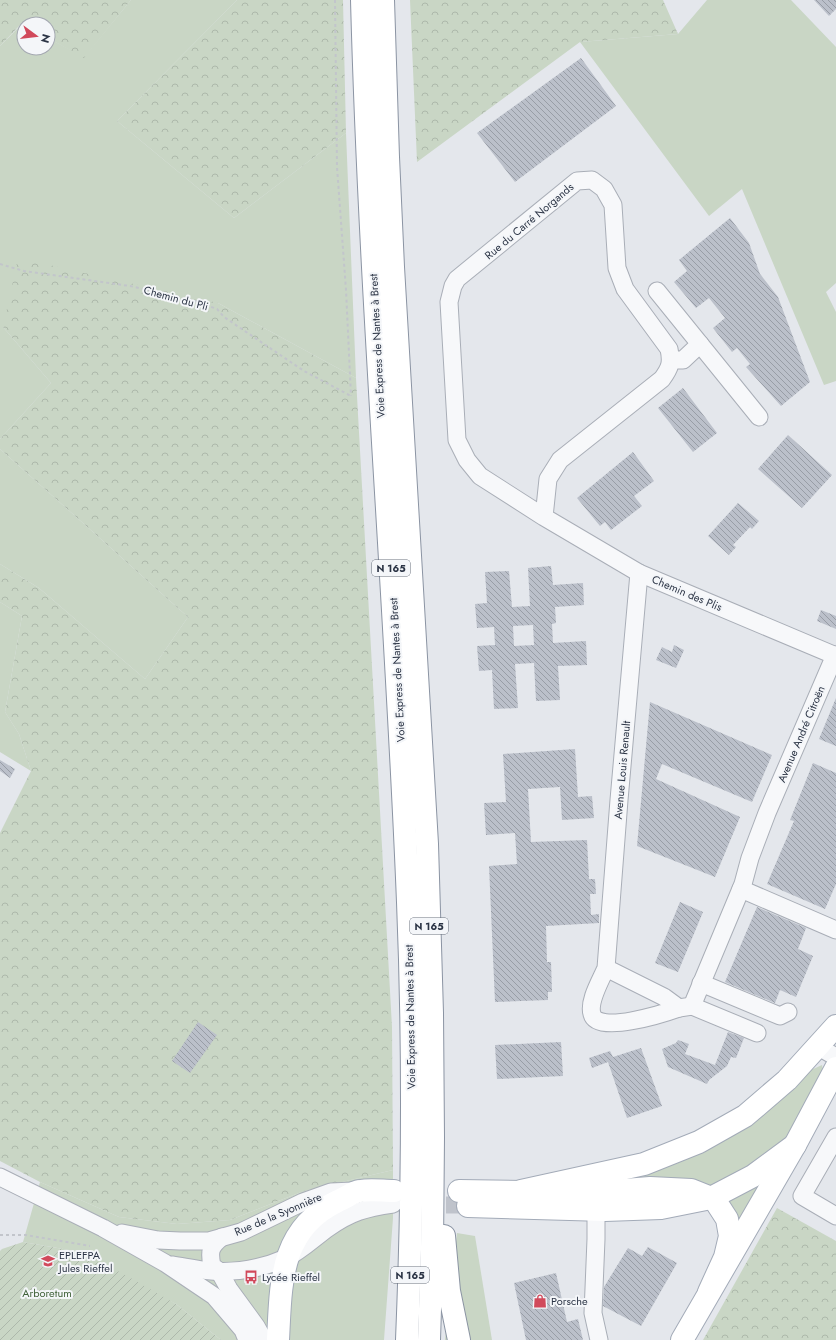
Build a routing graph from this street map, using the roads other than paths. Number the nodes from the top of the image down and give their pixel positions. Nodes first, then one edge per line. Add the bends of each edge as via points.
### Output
1 (362, 0) edge
2 (383, 0) edge
3 (657, 291) dead end
4 (700, 344) junction
5 (671, 360) junction
6 (759, 417) dead end
7 (544, 517) junction
8 (639, 572) junction
9 (835, 656) edge
10 (740, 889) junction
11 (836, 930) edge
12 (606, 968) junction
13 (701, 983) junction
14 (685, 1007) junction
15 (788, 1012) dead end
16 (836, 1026) edge
17 (757, 1033) dead end
18 (817, 1046) junction
19 (836, 1057) edge
20 (836, 1068) edge
21 (433, 1137) junction
22 (836, 1137) edge
23 (795, 1144) junction
24 (0, 1177) edge
25 (359, 1191) junction
26 (521, 1191) junction
27 (393, 1198) joint
28 (712, 1198) junction
29 (594, 1201) junction
30 (836, 1216) edge
31 (103, 1228) junction
32 (222, 1237) junction
33 (287, 1258) junction
34 (165, 1263) junction
35 (219, 1271) junction
36 (709, 1292) junction
37 (247, 1340) edge
38 (260, 1340) edge
39 (278, 1340) edge
40 (407, 1340) edge
41 (429, 1340) edge
42 (459, 1340) edge
43 (599, 1340) edge
44 (682, 1340) edge

1 - 40 main road, Voie Express de Nantes à Brest / N 165 via 374,294 396,652 408,906 412,1135
2 - 21 main road, Voie Express de Nantes à Brest / N 165 via 394,275 427,844
3 - 4 street
4 - 5 street via 683,360
4 - 6 street
5 - 7 street via 662,379 560,460 548,479
5 - 7 street, Rue du Carré Norgands via 669,349 625,289 617,268 613,205 604,189 592,180 577,181 457,280 449,302 457,440 467,460 480,476
7 - 8 street, Chemin des Plis
8 - 9 street, Chemin des Plis
8 - 12 street, Avenue Louis Renault
9 - 10 street, Avenue André Citroën via 767,813
10 - 11 street
10 - 13 street, Avenue André Citroën
12 - 14 street
12 - 14 street, Avenue Louis Renault via 592,1005 594,1019 600,1022 626,1022
13 - 14 street, Avenue André Citroën
13 - 15 street via 780,1016
14 - 17 street
16 - 18 main road
18 - 19 street
18 - 26 main road via 787,1080 745,1116 699,1142 644,1164
20 - 23 main road
21 - 41 main road, Voie Express de Nantes à Brest / N 165
21 - 42 main road via 442,1154 444,1246 449,1292
22 - 30 street via 802,1196
23 - 28 main road via 752,1176
23 - 36 main road
24 - 31 street, Rue de la Syonnière
25 - 27 main road
25 - 32 street, Rue de la Syonnière via 331,1192 310,1199 241,1232
25 - 33 main road via 316,1215 304,1227
26 - 29 main road
26 - 29 main road via 459,1198
27 - 33 street, Rue de la Syonnière via 356,1212 328,1228
28 - 29 main road via 661,1208
28 - 36 main road via 727,1219 730,1236 725,1257
29 - 43 street via 594,1313
31 - 32 street, Rue de la Syonnière via 180,1242
31 - 34 street, Rue de la Syonnière
32 - 35 street, Rue de la Syonnière via 213,1245 210,1255 212,1266
33 - 35 street, Rue de la Syonnière via 258,1267
33 - 39 main road via 281,1286
34 - 35 street, Rue de la Syonnière
34 - 37 street, Rue de la Syonnière via 214,1296 243,1330
35 - 38 street via 256,1326 261,1335
36 - 44 main road

